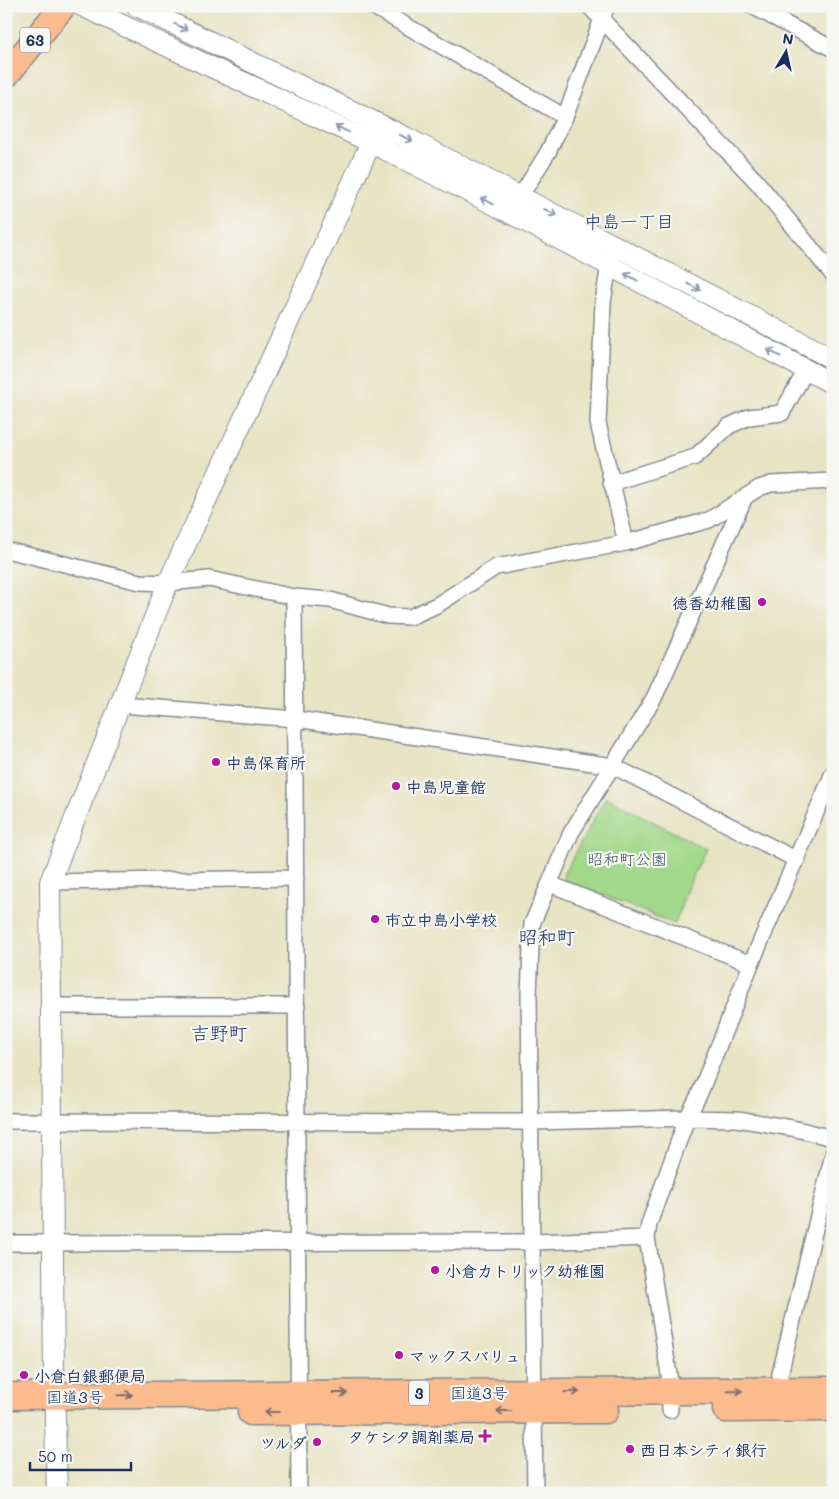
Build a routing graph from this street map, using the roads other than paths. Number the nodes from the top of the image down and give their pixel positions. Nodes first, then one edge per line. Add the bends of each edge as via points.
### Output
1 (63, 6) edge
2 (82, 6) edge
3 (137, 6) edge
4 (372, 6) edge
5 (589, 6) edge
6 (752, 6) edge
7 (605, 13) edge
8 (833, 49) edge
9 (6, 74) edge
10 (565, 117) junction
11 (375, 133) junction
12 (516, 204) junction
13 (613, 257) junction
14 (833, 275) edge
15 (833, 359) edge
16 (806, 370) junction
17 (833, 384) edge
18 (833, 481) edge
19 (611, 483) junction
20 (745, 497) junction
21 (626, 543) junction
22 (6, 550) edge
23 (168, 583) junction
24 (294, 597) junction
25 (122, 705) junction
26 (296, 719) junction
27 (613, 766) junction
28 (833, 773) edge
29 (797, 860) junction
30 (296, 878) junction
31 (50, 882) junction
32 (550, 884) junction
33 (751, 964) junction
34 (52, 1006) junction
35 (297, 1006) junction
36 (687, 1118) junction
37 (6, 1121) edge
38 (53, 1121) junction
39 (298, 1122) junction
40 (532, 1122) junction
41 (833, 1138) edge
42 (833, 1154) edge
43 (647, 1238) junction
44 (533, 1242) junction
45 (6, 1243) edge
46 (298, 1243) junction
47 (54, 1244) junction
48 (780, 1390) junction
49 (833, 1390) edge
50 (6, 1396) edge
51 (534, 1401) junction
52 (670, 1401) junction
53 (298, 1403) junction
54 (55, 1405) junction
55 (833, 1408) edge
56 (6, 1414) edge
57 (58, 1493) edge
58 (298, 1493) edge
59 (535, 1493) edge

1 - 9 main road, 63
11 -> 2 street
3 -> 11 street
4 - 10 street via 502,84
5 - 7 street
6 - 8 street
7 - 10 street
7 - 14 street via 757,182
10 - 12 street
11 - 12 street
11 - 23 street
12 - 13 street
13 -> 15 street
16 -> 13 street
13 - 19 street via 603,302 598,423
16 - 17 street
16 - 19 street via 782,413 749,417 729,426 695,457
18 - 20 street via 771,484
19 - 21 street
20 - 21 street via 709,520
20 - 27 street via 654,698
21 - 24 street via 496,568 437,605 410,616 388,616 330,600
22 - 23 street via 140,582
23 - 24 street via 209,579
23 - 25 street
24 - 26 street
25 - 26 street
25 - 31 street
26 - 27 street
26 - 30 street
27 - 29 street
27 - 32 street via 571,833
28 - 29 street
29 - 33 street
30 - 31 street
30 - 35 street
31 - 34 street
32 - 33 street
32 - 40 street via 532,924 529,995
33 - 36 street via 700,1095
34 - 35 street
34 - 38 street
35 - 39 street
36 - 40 street
36 - 41 street via 737,1119
36 - 43 street via 649,1224
37 - 38 street
38 - 39 street
38 - 47 street
39 - 40 street
39 - 46 street
40 - 44 street
42 - 48 street via 780,1374
43 - 44 street
43 - 52 street via 670,1374
44 - 46 street
44 - 51 street
45 - 47 street
46 - 47 street
46 - 53 street
47 - 54 street
48 - 49 highway, 国道3号 / 3
52 -> 48 highway, 国道3号 / 3
50 - 54 highway, 国道3号 / 3
51 - 52 highway, 国道3号 / 3
51 - 53 highway, 国道3号 / 3
51 - 59 street
52 - 55 highway, 国道3号 / 3
53 - 54 highway, 国道3号 / 3
53 - 58 street
54 - 56 highway, 国道3号 / 3
54 - 57 street

